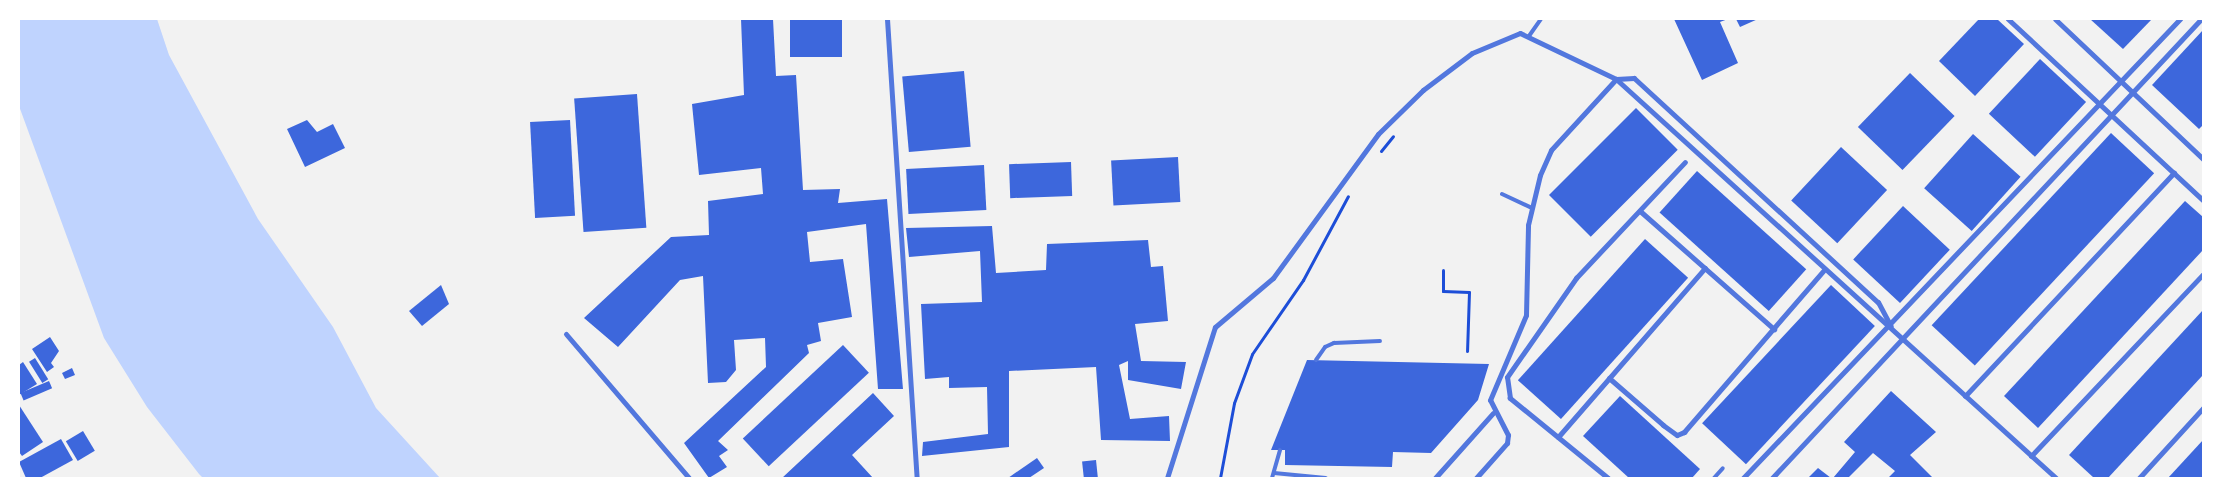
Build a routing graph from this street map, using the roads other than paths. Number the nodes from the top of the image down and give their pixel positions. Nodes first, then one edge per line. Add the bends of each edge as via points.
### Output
1 (886, 19) edge
2 (1541, 19) edge
3 (2008, 19) edge
4 (2055, 19) edge
5 (2180, 19) edge
6 (2200, 19) edge
7 (1529, 36) junction
8 (1616, 79) junction
9 (2122, 82) junction
10 (2134, 92) junction
11 (2100, 105) junction
12 (2111, 116) junction
13 (2203, 159) edge
14 (1685, 162) dead end
15 (2174, 173) junction
16 (1502, 194) dead end
17 (2203, 200) edge
18 (1530, 207) junction
19 (1640, 211) junction
20 (1705, 268) junction
21 (1823, 271) junction
22 (2203, 274) edge
23 (1891, 327) junction
24 (1774, 329) junction
25 (566, 334) dead end
26 (1905, 339) junction
27 (1380, 341) dead end
28 (1316, 360) dead end
29 (1609, 378) junction
30 (1965, 396) junction
31 (2203, 408) edge
32 (1493, 413) junction
33 (1558, 437) junction
34 (1280, 450) dead end
35 (2031, 456) junction
36 (1723, 468) dead end
37 (1274, 473) junction
38 (689, 478) edge
39 (917, 478) edge
40 (1167, 478) edge
41 (1272, 478) edge
42 (1326, 478) edge
43 (1436, 478) edge
44 (1476, 478) edge
45 (1608, 478) edge
46 (1714, 478) edge
47 (1744, 478) edge
48 (1772, 478) edge
49 (2056, 478) edge
50 (2139, 478) edge

1 - 39 street
2 - 7 lane
3 - 11 street
4 - 9 street
5 - 9 street
6 - 10 street
7 - 8 street
7 - 40 street via 1515,33 1472,53 1423,90 1378,134 1273,278 1215,327
8 - 18 street via 1551,150
8 - 21 street
8 - 23 street via 1634,78 1878,302
9 - 10 street
9 - 11 street
10 - 12 street
10 - 13 street
11 - 12 street
11 - 23 street
12 - 15 street
12 - 26 street
14 - 19 street
15 - 17 street
15 - 30 street
16 - 18 lane
18 - 32 street via 1530,296 1516,344 1497,378 1490,400
19 - 20 street
19 - 33 street via 1562,295 1507,377 1510,398
20 - 24 street
20 - 29 street
21 - 23 street
21 - 24 street
22 - 35 street
23 - 26 street
23 - 47 street
24 - 29 street via 1694,424 1677,435
25 - 38 street
26 - 30 street
26 - 48 street
27 - 28 lane via 1334,343 1325,346
29 - 33 street
30 - 35 street
31 - 50 street
32 - 43 street
32 - 44 street via 1508,435 1507,443
33 - 45 street
34 - 37 lane
35 - 49 street
36 - 46 lane
37 - 41 lane
37 - 42 lane

